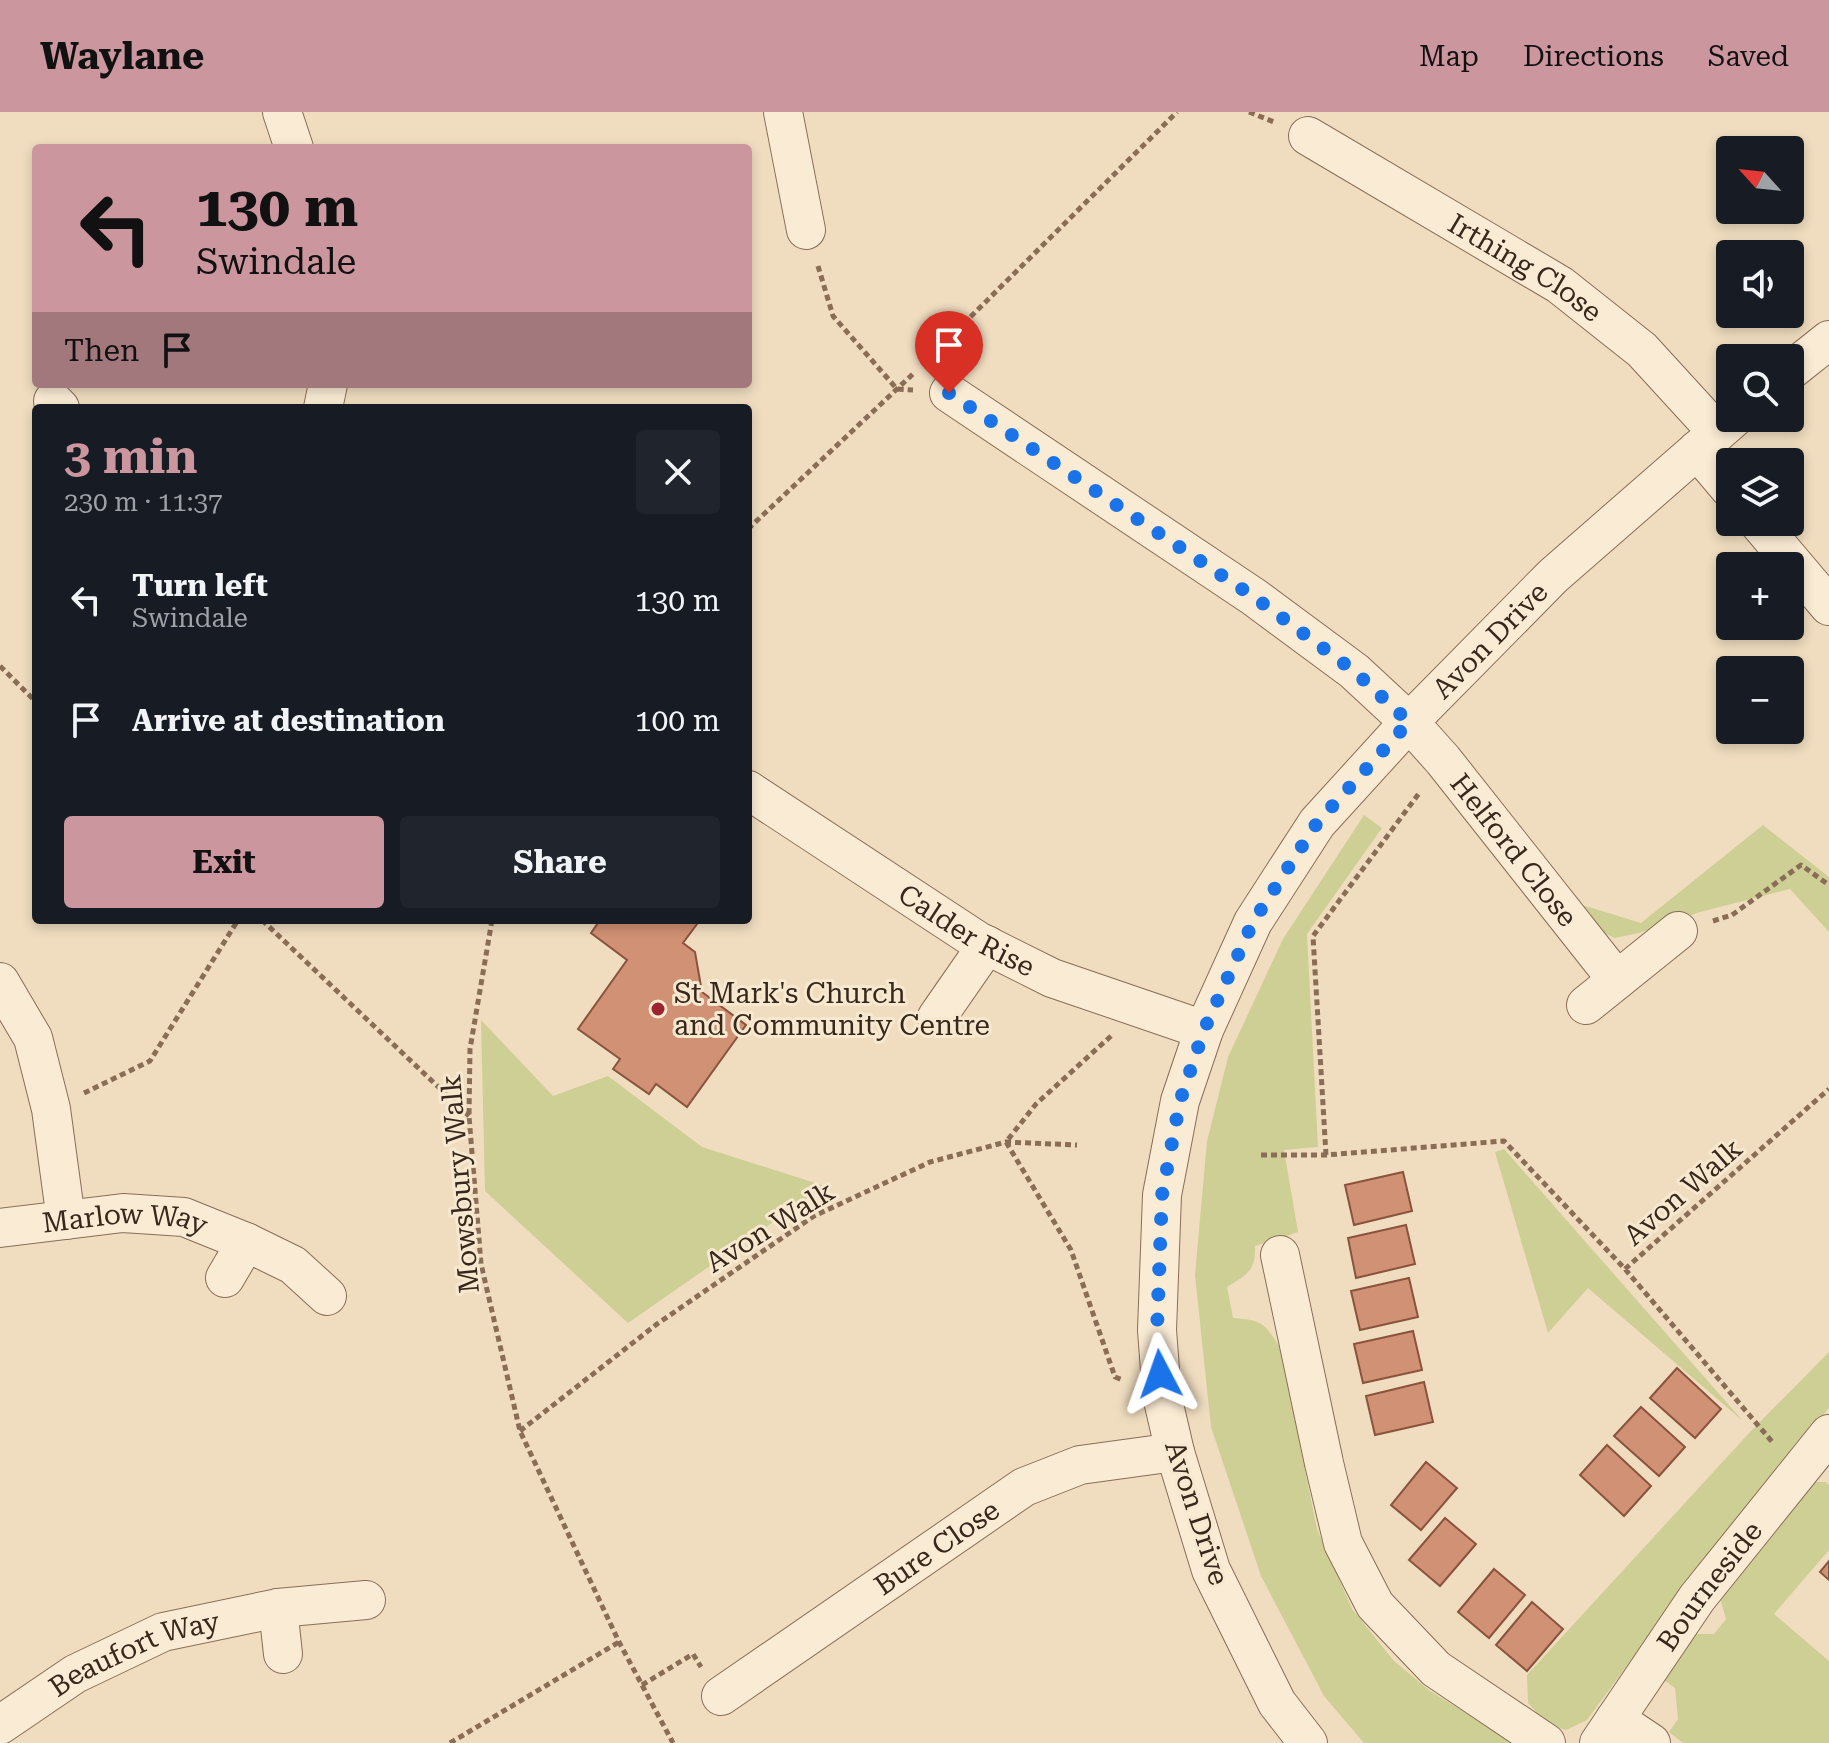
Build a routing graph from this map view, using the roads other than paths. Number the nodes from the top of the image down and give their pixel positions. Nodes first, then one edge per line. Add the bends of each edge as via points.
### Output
1 (282, 112) edge
2 (783, 112) edge
3 (1308, 136) dead end
4 (293, 144) edge
5 (806, 230) road end
6 (1829, 340) edge
7 (1804, 360) edge
8 (949, 393) road end
9 (1716, 433) edge
10 (1770, 536) edge
11 (1829, 606) edge
12 (1409, 722) junction
13 (752, 793) edge
14 (1678, 931) road end
15 (987, 945) junction
16 (1617, 980) junction
17 (0, 982) edge
18 (1586, 1005) dead end
19 (937, 1017) dead end
20 (1204, 1030) junction
21 (66, 1220) junction
22 (0, 1228) edge
23 (246, 1242) junction
24 (1280, 1255) dead end
25 (225, 1278) dead end
26 (327, 1296) dead end
27 (1829, 1434) edge
28 (1175, 1452) junction
29 (366, 1600) dead end
30 (278, 1608) junction
31 (283, 1654) dead end
32 (721, 1696) road end
33 (0, 1725) edge
34 (1607, 1731) edge
35 (1308, 1743) edge
36 (1546, 1743) edge
37 (1651, 1743) edge

1 - 4 street
2 - 5 street
3 - 9 street, Irthing Close via 1560,285 1642,350
6 - 7 street
8 - 12 street, Helford Close via 1254,597 1354,671
9 - 12 street, Avon Drive via 1553,576
10 - 11 street
12 - 16 street, Helford Close
12 - 20 street, Avon Drive via 1317,823 1253,922
13 - 15 street, Calder Rise
14 - 16 street
15 - 19 street
15 - 20 street, Calder Rise via 1052,978
16 - 18 street
17 - 21 street via 33,1038 51,1109
20 - 28 street, Avon Drive via 1180,1101 1162,1195 1157,1330 1162,1396
21 - 22 street, Marlow Way
21 - 23 street, Marlow Way via 123,1213 184,1217
23 - 25 street, Marlow Way
23 - 26 street, Marlow Way via 293,1265
24 - 36 street via 1343,1543 1375,1605 1436,1669
27 - 34 street, Bourneside via 1697,1598
28 - 32 street, Bure Close via 1080,1465 1024,1487
28 - 35 street, Avon Drive via 1211,1570 1277,1703
29 - 30 street, Beaufort Way
30 - 31 street
30 - 33 street, Beaufort Way via 163,1632 75,1674
34 - 37 street

